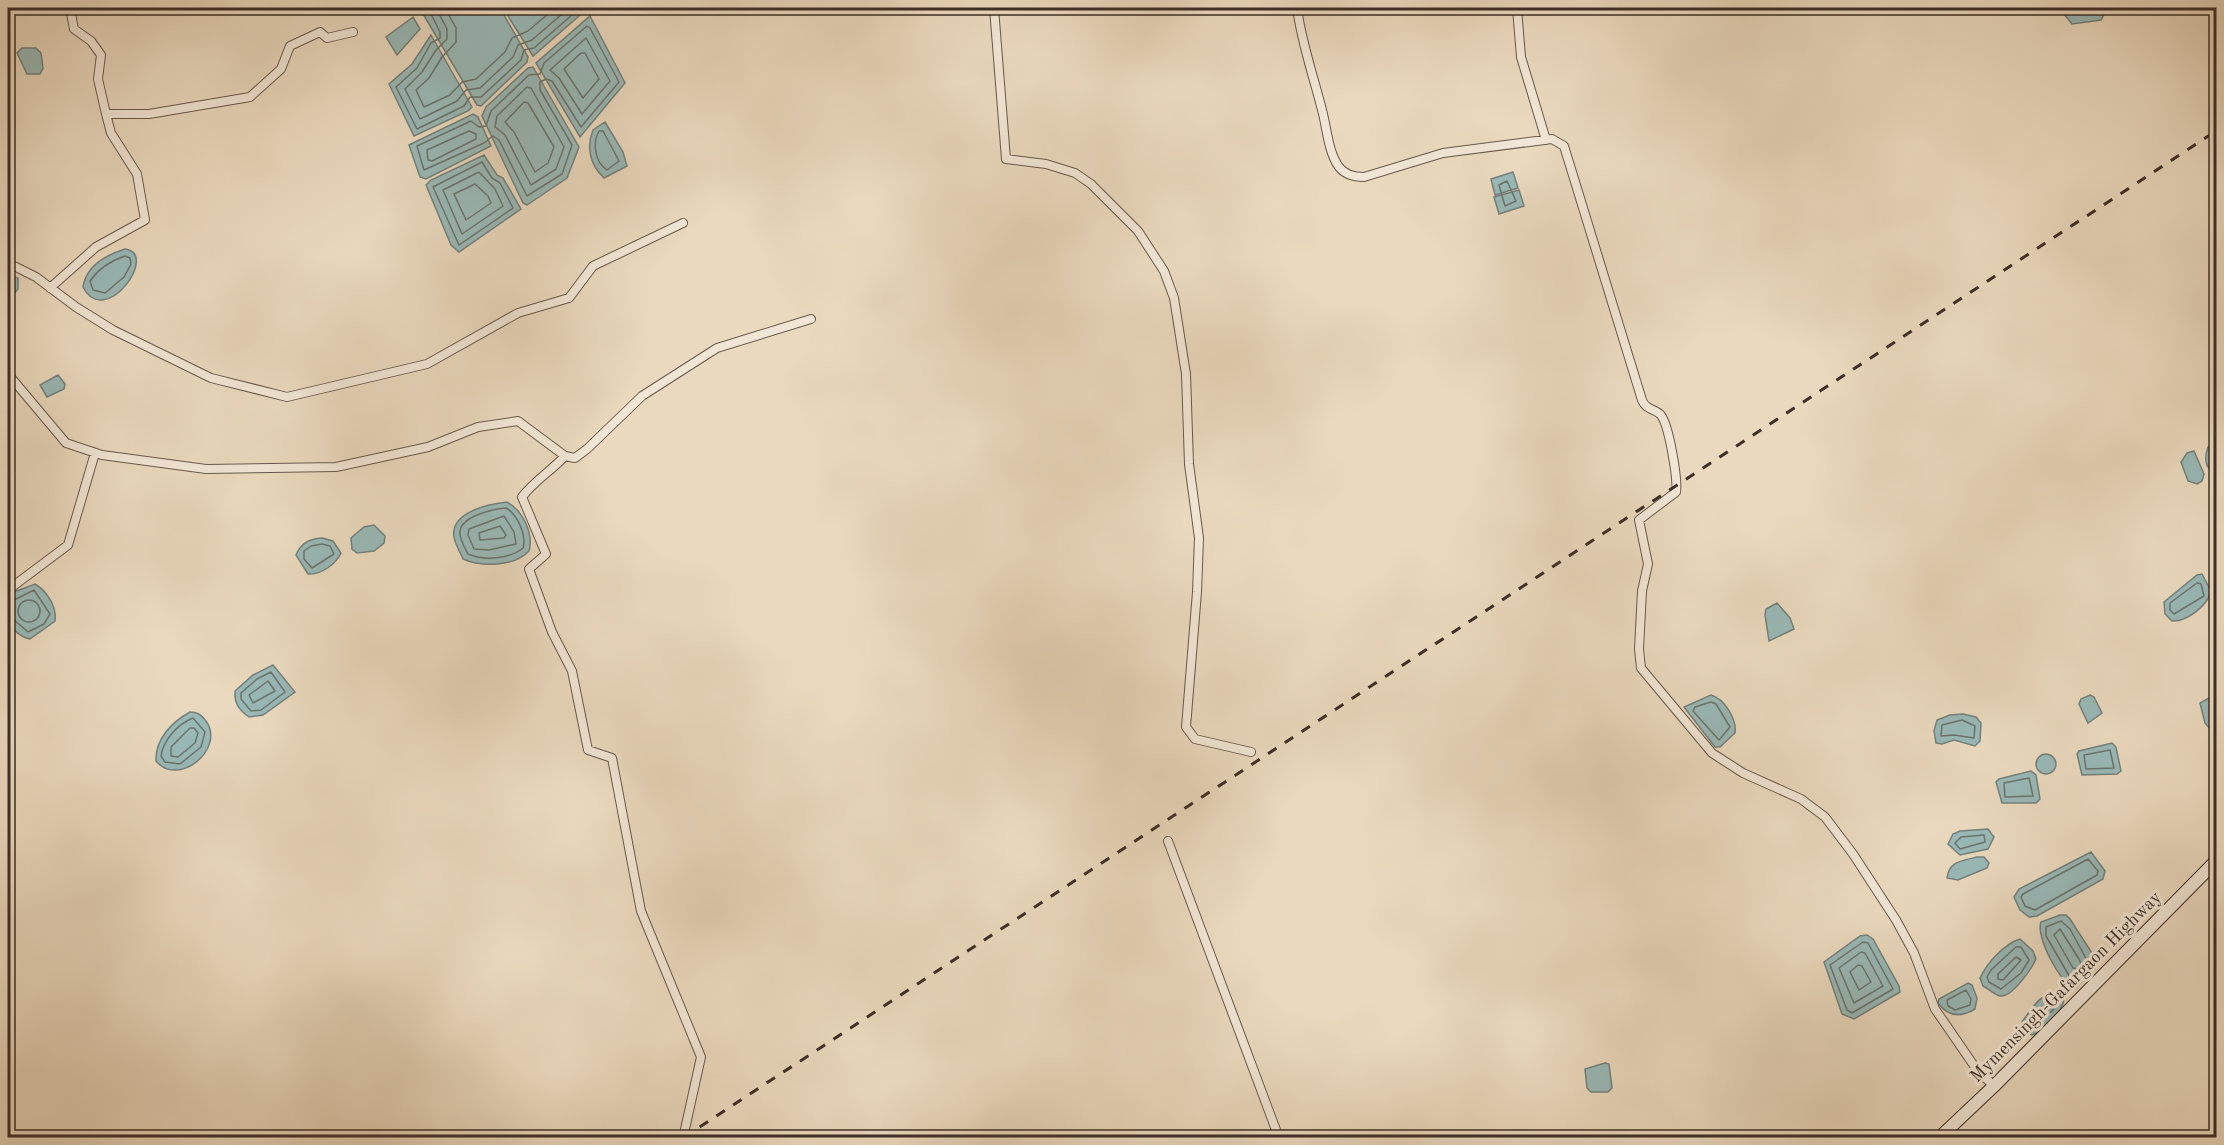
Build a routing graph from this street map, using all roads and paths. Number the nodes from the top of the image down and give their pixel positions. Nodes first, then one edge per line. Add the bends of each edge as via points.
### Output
1 (70, 8) edge
2 (994, 8) edge
3 (1297, 8) edge
4 (1517, 8) edge
5 (353, 33) dead end
6 (106, 114) junction
7 (1546, 140) junction
8 (683, 223) dead end
9 (8, 264) edge
10 (50, 288) junction
11 (811, 319) dead end
12 (8, 374) edge
13 (96, 453) junction
14 (565, 456) junction
15 (8, 590) edge
16 (1251, 752) dead end
17 (1168, 841) dead end
18 (2217, 861) edge
19 (1994, 1086) junction
20 (683, 1137) edge
21 (1279, 1137) edge
22 (1939, 1137) edge

1 - 6 street via 74,29 101,55 98,79
2 - 16 street via 1006,159 1046,164 1076,173 1090,184 1138,231 1164,271 1174,298 1186,374 1189,464 1199,538 1186,727 1195,739
3 - 7 street via 1306,60 1332,150 1338,166 1348,175 1364,177 1443,153
4 - 7 street via 1521,57
5 - 6 street via 327,38 320,32 290,46 281,69 250,97 149,114
6 - 10 street via 111,133 137,174 145,220 96,247
7 - 19 street via 1562,143 1569,157 1642,400 1664,421 1675,468 1676,492 1639,520 1648,564 1642,591 1641,668 1712,753 1743,773 1801,799 1825,817 1896,921 1914,953 1935,1009 1977,1070
8 - 10 street via 593,266 564,301 518,313 427,364 287,397 211,378 113,330
9 - 10 street
11 - 14 street via 717,348 642,396 587,449 574,458
12 - 13 street via 66,443
13 - 14 street via 206,469 336,467 428,447 478,428 518,421
13 - 15 street via 68,545
14 - 20 street via 522,497 546,554 529,569 552,632 572,671 588,750 612,758 642,911 701,1057
17 - 21 street
18 - 19 main road, Mymensingh-Gafargaon Highway
19 - 22 main road, Mymensingh-Gafargaon Highway

